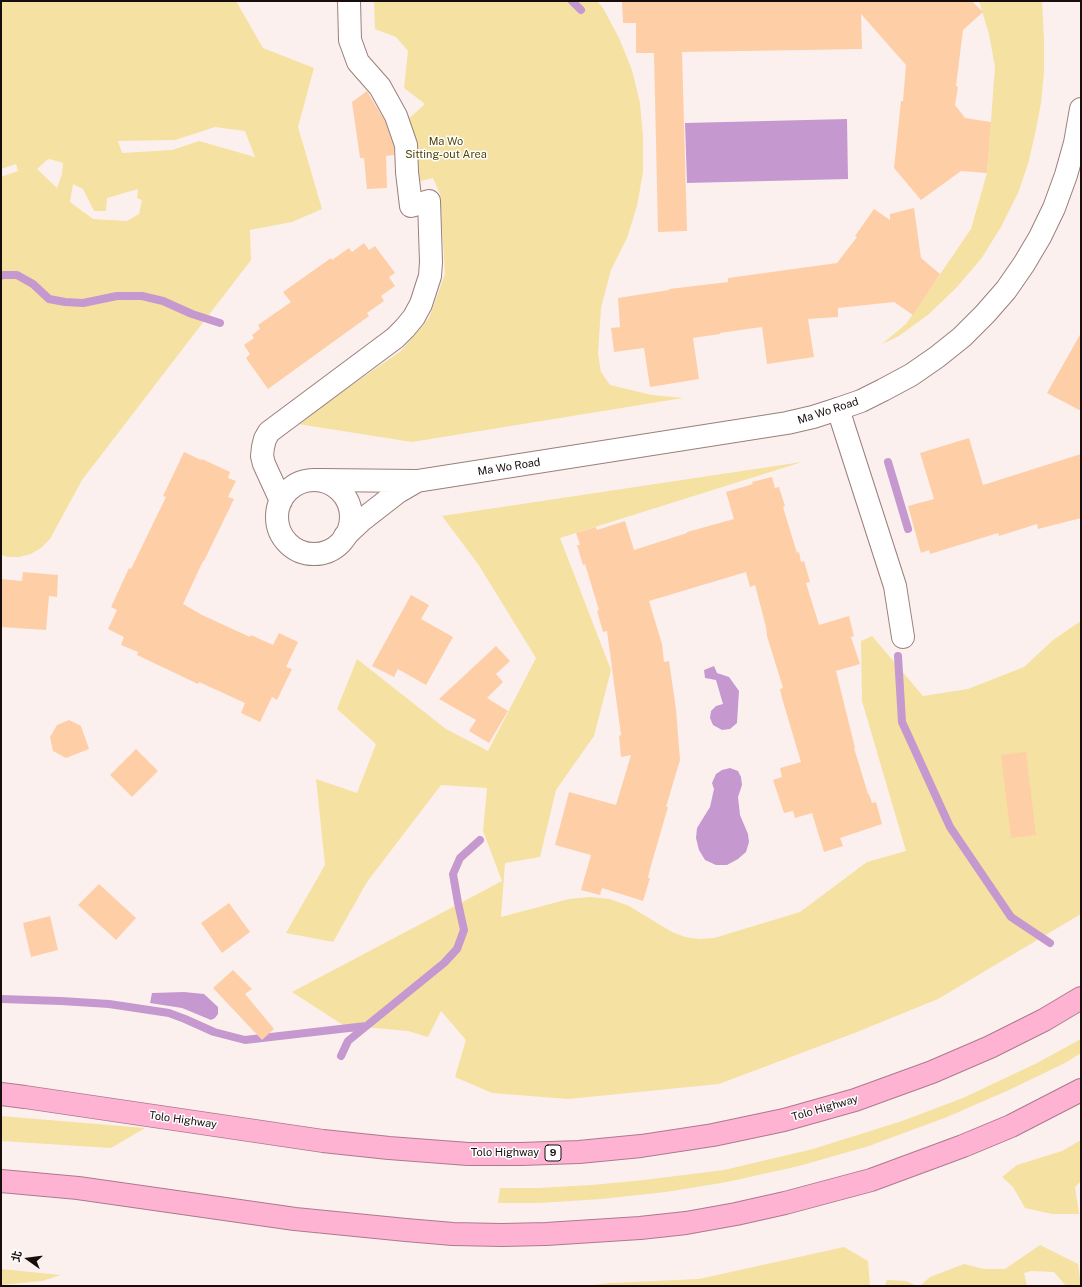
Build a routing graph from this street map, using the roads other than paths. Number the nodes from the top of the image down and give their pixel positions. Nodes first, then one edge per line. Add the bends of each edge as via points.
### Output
1 (348, 1) edge
2 (1081, 109) edge
3 (838, 409) junction
4 (320, 480) junction
5 (417, 481) junction
6 (281, 501) junction
7 (345, 536) junction
8 (903, 637) dead end
9 (1081, 998) edge
10 (1081, 1090) edge
11 (1, 1094) edge
12 (1, 1181) edge

1 - 6 street via 350,40 358,62 380,87 396,116 406,145 411,206 429,201 430,276 414,317 395,338 269,432 262,447 262,456
2 - 3 street, Ma Wo Road via 1066,176 1054,208 1040,237 1006,290 962,337 937,357 883,390
3 - 5 street, Ma Wo Road via 788,423
3 - 8 street via 895,586
4 - 5 street, Ma Wo Road
4 - 6 street, Ma Wo Road via 308,480 297,484
4 - 7 street via 332,484 348,501 350,525
5 - 7 street, Ma Wo Road via 398,492
6 - 7 street, Ma Wo Road via 279,525 283,536 292,546 314,554 337,546
9 - 11 highway, Tolo Highway / 9 via 990,1047 932,1072 855,1100 784,1120 713,1135 579,1152 468,1154 389,1148 323,1141
10 - 12 highway via 1011,1126 871,1180 736,1214 686,1223 624,1229 546,1234 453,1234 295,1219 78,1188

